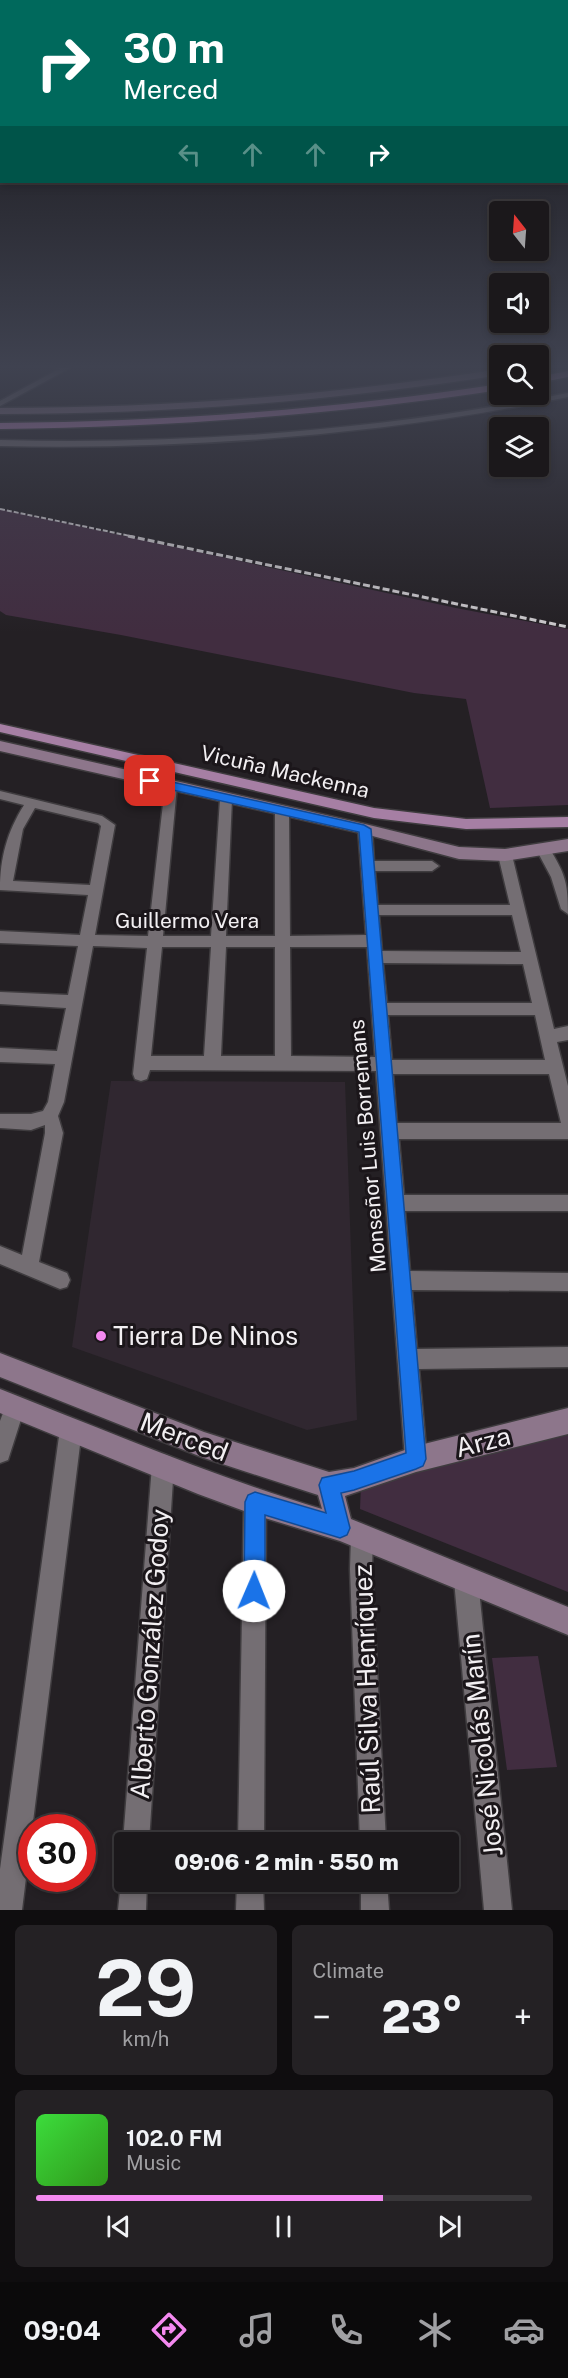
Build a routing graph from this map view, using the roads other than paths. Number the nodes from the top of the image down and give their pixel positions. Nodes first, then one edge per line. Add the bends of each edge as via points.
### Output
1 (0, 728) edge
2 (0, 746) edge
3 (171, 786) junction
4 (0, 795) edge
5 (226, 799) junction
6 (32, 803) junction
7 (282, 812) junction
8 (568, 814) edge
9 (568, 822) edge
10 (494, 825) junction
11 (364, 829) junction
12 (568, 845) edge
13 (543, 849) junction
14 (505, 855) junction
15 (368, 866) junction
16 (432, 866) dead end
17 (2, 885) edge
18 (95, 890) junction
19 (568, 909) edge
20 (371, 910) junction
21 (518, 910) junction
22 (0, 937) edge
23 (86, 941) junction
24 (155, 942) junction
25 (219, 942) junction
26 (282, 942) junction
27 (374, 949) junction
28 (529, 958) junction
29 (0, 998) edge
30 (75, 1002) junction
31 (379, 1009) junction
32 (541, 1009) junction
33 (568, 1033) edge
34 (548, 1037) junction
35 (0, 1055) edge
36 (64, 1058) junction
37 (212, 1063) junction
38 (283, 1063) junction
39 (384, 1064) junction
40 (555, 1066) junction
41 (49, 1116) junction
42 (0, 1121) edge
43 (568, 1121) edge
44 (389, 1131) junction
45 (568, 1131) edge
46 (395, 1203) junction
47 (568, 1203) edge
48 (0, 1255) edge
49 (29, 1267) junction
50 (60, 1280) dead end
51 (401, 1280) junction
52 (568, 1282) edge
53 (568, 1357) edge
54 (409, 1359) junction
55 (0, 1365) edge
56 (7, 1404) edge
57 (568, 1421) edge
58 (71, 1430) junction
59 (0, 1452) edge
60 (416, 1459) junction
61 (163, 1465) junction
62 (329, 1485) junction
63 (255, 1502) junction
64 (351, 1532) junction
65 (466, 1580) junction
66 (568, 1621) edge
67 (137, 1832) edge
68 (251, 1832) edge
69 (373, 1832) edge
70 (133, 1892) edge
71 (250, 1892) edge
72 (374, 1892) edge
73 (8, 1910) edge
74 (132, 1910) edge
75 (250, 1910) edge
76 (375, 1910) edge
77 (498, 1910) edge

1 - 10 main road, Vicuña Mackenna via 365,811
2 - 3 street
3 - 5 street
3 - 24 street
4 - 6 street
5 - 7 street
5 - 25 street
6 - 17 street via 16,829
6 - 18 street via 107,822
7 - 11 street
7 - 26 street
8 - 10 main road, Vicuña Mackenna
9 - 10 main road, Vicuña Mackenna
11 - 14 street via 459,853
11 - 15 street, Monseñor Luis Borremans
12 - 13 street
13 - 14 street
13 - 19 street via 558,877
14 - 21 street
15 - 16 street
15 - 20 street, Monseñor Luis Borremans
17 - 18 street
18 - 23 street
20 - 21 street
20 - 27 street, Monseñor Luis Borremans
21 - 28 street
22 - 23 street, Guillermo Vera
23 - 24 street, Guillermo Vera
23 - 30 street
24 - 25 street, Guillermo Vera
24 - 37 street via 142,1069
25 - 26 street, Guillermo Vera
25 - 37 street
26 - 27 street, Guillermo Vera
26 - 38 street
27 - 28 street, Guillermo Vera
27 - 31 street, Monseñor Luis Borremans
28 - 32 street
29 - 30 street
30 - 36 street
31 - 32 street
31 - 39 street, Monseñor Luis Borremans
32 - 34 street
33 - 34 street
34 - 40 street
35 - 36 street
36 - 41 street via 55,1106
37 - 38 street
38 - 39 street
39 - 40 street
39 - 44 street, Monseñor Luis Borremans
40 - 43 street
41 - 42 street via 31,1122
41 - 49 street via 54,1133
44 - 45 street
44 - 46 street, Monseñor Luis Borremans
46 - 47 street
46 - 51 street, Monseñor Luis Borremans
48 - 49 street
49 - 50 street
51 - 52 street
51 - 54 street, Monseñor Luis Borremans
53 - 54 street
54 - 60 street, Monseñor Luis Borremans
55 - 62 street, Merced via 208,1447
56 - 58 street, Merced
56 - 59 street
57 - 60 street, Arza
58 - 61 street, Merced
58 - 73 street
60 - 62 street, Arza
61 - 63 street, Merced
61 - 67 street, Alberto González Godoy
62 - 64 street
63 - 64 street, Merced
63 - 68 street
64 - 65 street, Merced
64 - 69 street, Raúl Silva Henríquez via 361,1569
65 - 66 street, Merced
65 - 77 street, José Nicolás Marín
70 - 74 street
71 - 75 street
72 - 76 street

